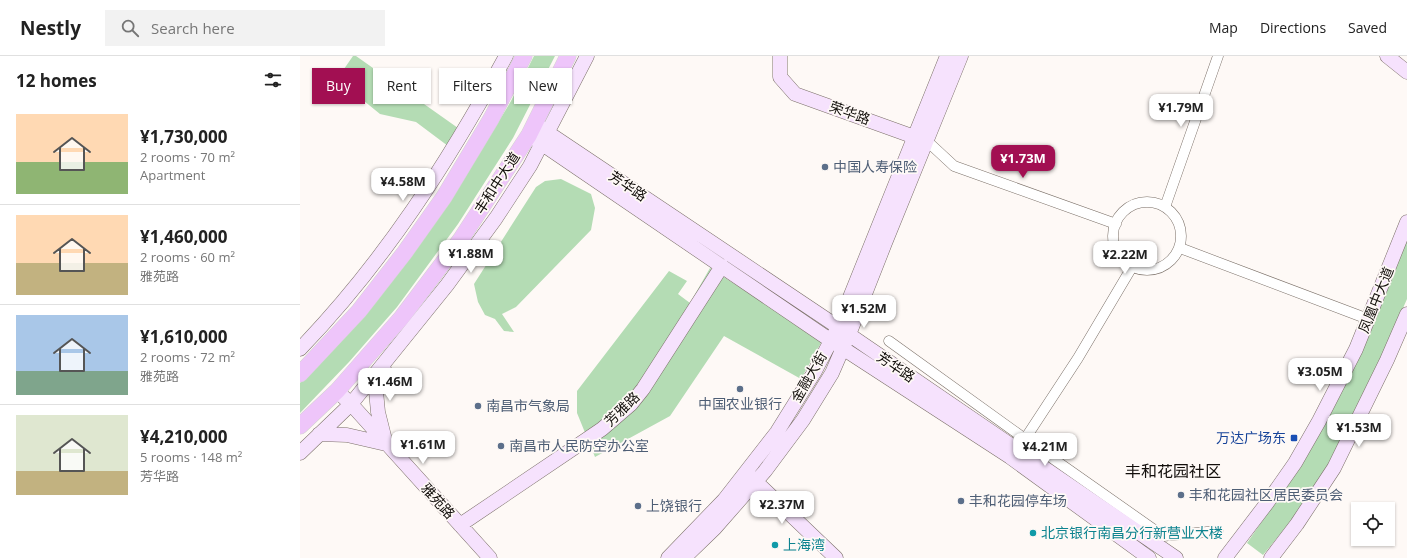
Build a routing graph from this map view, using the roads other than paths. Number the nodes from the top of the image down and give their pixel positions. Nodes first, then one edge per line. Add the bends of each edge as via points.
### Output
1 (506, 56) edge
2 (524, 56) edge
3 (568, 56) edge
4 (587, 56) edge
5 (780, 56) edge
6 (947, 56) edge
7 (961, 56) edge
8 (1218, 56) edge
9 (1387, 56) edge
10 (1391, 56) edge
11 (1407, 61) edge
12 (1407, 72) edge
13 (539, 134) junction
14 (921, 139) junction
15 (1165, 207) junction
16 (1407, 222) edge
17 (1116, 224) junction
18 (1180, 248) junction
19 (722, 266) junction
20 (1132, 267) junction
21 (1407, 314) edge
22 (1368, 319) junction
23 (844, 330) junction
24 (830, 340) junction
25 (889, 341) dead end
26 (300, 348) edge
27 (843, 348) junction
28 (313, 360) junction
29 (386, 361) junction
30 (300, 374) edge
31 (337, 391) junction
32 (351, 404) junction
33 (300, 426) edge
34 (319, 434) junction
35 (386, 444) junction
36 (1022, 445) junction
37 (300, 453) edge
38 (751, 477) junction
39 (460, 525) junction
40 (1218, 531) dead end
41 (1227, 557) edge
42 (490, 558) edge
43 (668, 558) edge
44 (684, 558) edge
45 (836, 558) edge
46 (1149, 558) edge
47 (1176, 558) edge
48 (1271, 558) edge

1 - 26 street via 474,115 403,225 326,321
2 - 28 main road via 491,119 405,252 359,311
3 - 13 main road, 丰和中大道
4 - 13 street
5 - 14 street, 荣华路 via 780,77 795,94
6 - 14 street, 金融大街
7 - 14 street, 金融大街
8 - 15 street
9 - 12 street
10 - 11 street
13 - 19 street, 芳华路
13 - 23 street, 芳华路
13 - 29 street via 530,166 496,218 447,285
13 - 31 main road, 丰和中大道 via 402,317
14 - 17 street via 954,166
14 - 23 street, 金融大街
15 - 17 street via 1154,203 1136,205 1122,214
15 - 18 street via 1178,220 1182,239
16 - 22 street, 凤凰中大道
17 - 20 street via 1116,249
18 - 20 street via 1174,258 1155,269 1143,270
18 - 22 street
19 - 24 street, 芳华路
19 - 39 street, 芳雅路 via 631,404 602,429
20 - 36 street
21 - 48 street via 1334,468
22 - 41 street, 凤凰中大道 via 1319,421 1295,463
23 - 24 street, 金融大街
23 - 27 street, 金融大街
23 - 36 street, 芳华路
24 - 27 street, 芳华路
24 - 38 street, 金融大街 via 815,371
25 - 36 street
26 - 28 street
27 - 38 street, 金融大街 via 832,372 803,420
27 - 46 street, 芳华路 via 1010,457
28 - 30 main road
29 - 32 street
29 - 35 street via 376,391
31 - 32 street, 雅苑路
31 - 33 main road, 丰和中大道
32 - 34 street
32 - 35 street, 雅苑路
34 - 35 street via 347,435
34 - 37 street
35 - 39 street, 雅苑路
36 - 40 street via 1164,536
36 - 47 street, 芳华路
38 - 43 street, 金融大街 via 724,500
38 - 44 street, 金融大街 via 715,528
38 - 45 street
39 - 42 street, 雅苑路

